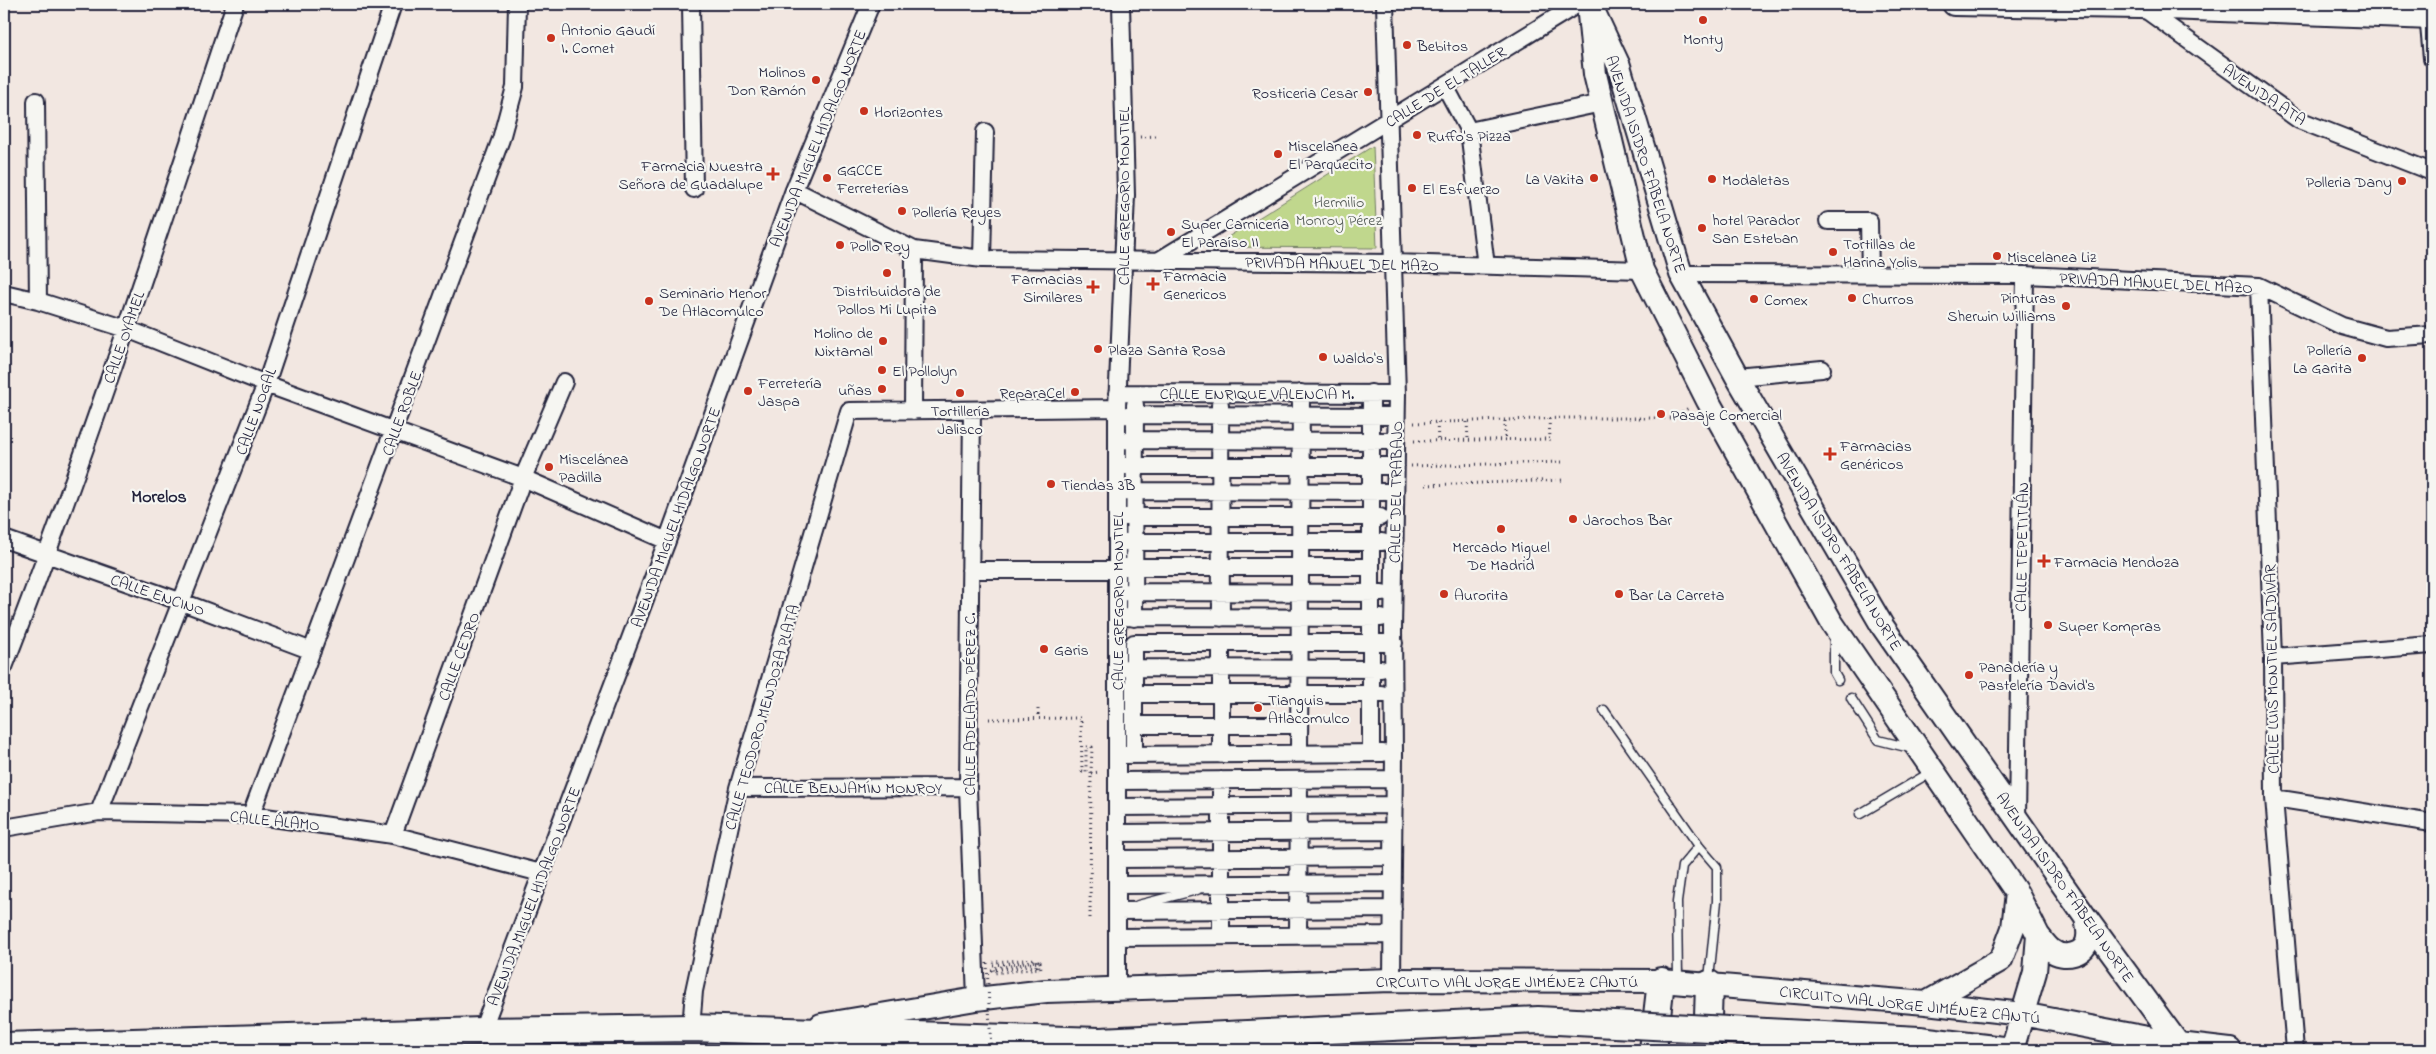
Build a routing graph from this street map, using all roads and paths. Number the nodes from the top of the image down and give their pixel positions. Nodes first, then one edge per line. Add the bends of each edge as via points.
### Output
1 (235, 4) edge
2 (393, 4) edge
3 (517, 4) edge
4 (691, 4) edge
5 (870, 4) edge
6 (1121, 4) edge
7 (1385, 4) edge
8 (1578, 4) edge
9 (1589, 4) edge
10 (1954, 4) edge
11 (2139, 5) edge
12 (2429, 13) edge
13 (2432, 58) edge
14 (1445, 86) junction
15 (36, 102) dead end
16 (1602, 103) junction
17 (1387, 122) junction
18 (1469, 131) junction
19 (985, 132) dead end
20 (2432, 172) edge
21 (694, 189) dead end
22 (794, 190) junction
23 (1828, 221) dead end
24 (914, 250) junction
25 (982, 259) junction
26 (1125, 260) junction
27 (1158, 261) junction
28 (1393, 262) junction
29 (1486, 266) junction
30 (1642, 270) junction
31 (1681, 274) junction
32 (1870, 274) junction
33 (2025, 275) junction
34 (2259, 286) junction
35 (4, 293) edge
36 (38, 301) junction
37 (127, 328) junction
38 (2432, 335) edge
39 (1822, 369) dead end
40 (1739, 380) junction
41 (564, 382) dead end
42 (266, 384) junction
43 (1135, 393) junction
44 (1220, 393) junction
45 (1301, 393) junction
46 (1371, 393) junction
47 (1396, 394) junction
48 (1707, 399) junction
49 (1117, 405) junction
50 (972, 410) junction
51 (849, 411) joint
52 (913, 411) junction
53 (1134, 415) junction
54 (1220, 415) junction
55 (1300, 416) junction
56 (1372, 416) junction
57 (1550, 419) junction
58 (1396, 420) junction
59 (1505, 421) junction
60 (1467, 422) junction
61 (1437, 423) junction
62 (395, 430) junction
63 (1117, 440) junction
64 (1134, 440) junction
65 (1438, 440) junction
66 (1468, 440) junction
67 (1506, 440) junction
68 (1220, 441) junction
69 (1300, 441) junction
70 (1372, 441) junction
71 (1396, 441) junction
72 (1564, 462) dead end
73 (1117, 466) junction
74 (1134, 466) junction
75 (1220, 466) junction
76 (1300, 466) junction
77 (1371, 466) junction
78 (1396, 466) junction
79 (523, 478) junction
80 (1565, 480) dead end
81 (1426, 484) dead end
82 (1117, 491) junction
83 (1134, 491) junction
84 (1221, 491) junction
85 (1300, 492) junction
86 (1371, 492) junction
87 (1396, 492) junction
88 (1117, 516) junction
89 (1134, 516) junction
90 (1220, 516) junction
91 (1300, 517) junction
92 (1371, 517) junction
93 (1395, 517) junction
94 (4, 539) edge
95 (667, 540) junction
96 (1117, 542) junction
97 (1134, 542) junction
98 (1220, 542) junction
99 (1300, 542) junction
100 (1372, 542) junction
101 (1395, 542) junction
102 (47, 556) junction
103 (1134, 567) junction
104 (1221, 567) junction
105 (1300, 568) junction
106 (1372, 568) junction
107 (1117, 569) junction
108 (970, 570) junction
109 (1117, 592) junction
110 (1134, 592) junction
111 (1221, 592) junction
112 (1300, 593) junction
113 (1372, 593) junction
114 (1394, 593) junction
115 (182, 602) junction
116 (1117, 618) junction
117 (1134, 618) junction
118 (1221, 618) junction
119 (1300, 618) junction
120 (1371, 618) junction
121 (1394, 618) junction
122 (1835, 627) junction
123 (1221, 643) junction
124 (1300, 643) junction
125 (1394, 643) junction
126 (1372, 644) junction
127 (2432, 645) edge
128 (312, 651) junction
129 (2273, 657) junction
130 (4, 667) edge
131 (1117, 668) junction
132 (1134, 668) junction
133 (1221, 668) junction
134 (1299, 669) junction
135 (1372, 669) junction
136 (1393, 669) junction
137 (1838, 680) dead end
138 (1134, 694) junction
139 (1221, 694) junction
140 (1299, 694) junction
141 (1393, 694) junction
142 (1851, 698) dead end
143 (1038, 709) dead end
144 (1604, 710) dead end
145 (1038, 718) junction
146 (989, 719) dead end
147 (1134, 725) junction
148 (1221, 725) junction
149 (1299, 725) junction
150 (1919, 750) junction
151 (1371, 753) junction
152 (1394, 753) junction
153 (1299, 754) junction
154 (1125, 755) junction
155 (1221, 755) junction
156 (1933, 771) junction
157 (1091, 772) junction
158 (1117, 777) junction
159 (1394, 778) junction
160 (1221, 780) junction
161 (1299, 780) junction
162 (968, 787) junction
163 (738, 788) junction
164 (2274, 798) junction
165 (1394, 805) junction
166 (1221, 806) junction
167 (1299, 806) junction
168 (1117, 807) junction
169 (100, 812) junction
170 (1860, 814) dead end
171 (251, 815) junction
172 (2017, 818) junction
173 (2432, 823) edge
174 (4, 828) edge
175 (1298, 831) junction
176 (1393, 831) junction
177 (1221, 832) junction
178 (1117, 833) junction
179 (393, 835) junction
180 (1699, 846) junction
181 (1393, 857) junction
182 (1221, 858) junction
183 (1298, 858) junction
184 (1117, 859) junction
185 (541, 873) junction
186 (1393, 883) junction
187 (1221, 884) junction
188 (1298, 884) junction
189 (1117, 885) junction
190 (2017, 893) junction
191 (1393, 909) junction
192 (1221, 910) junction
193 (1298, 910) junction
194 (1117, 911) junction
195 (1090, 918) dead end
196 (2086, 918) junction
197 (1298, 935) junction
198 (1392, 935) junction
199 (2038, 935) junction
200 (1117, 936) junction
201 (1221, 936) junction
202 (1040, 962) dead end
203 (1392, 980) junction
204 (1669, 982) junction
205 (1709, 984) junction
206 (1117, 989) junction
207 (976, 999) junction
208 (1926, 1003) junction
209 (2022, 1014) junction
210 (691, 1028) junction
211 (482, 1031) junction
212 (782, 1032) junction
213 (1919, 1040) junction
214 (294, 1044) edge
215 (4, 1046) edge
216 (2181, 1047) edge
217 (991, 1050) edge
218 (1653, 1050) edge
219 (1707, 1050) edge
220 (1958, 1050) edge
221 (2003, 1050) edge
222 (2012, 1050) edge
223 (2230, 1050) edge
224 (2295, 1050) edge

1 - 37 street, CALLE OYAMEL
2 - 42 street, CALLE NOGAL
3 - 62 street, CALLE ROBLE via 515,87 501,139
4 - 21 street
5 - 22 street, AVENIDA MIGUEL HIDALGO NORTE
6 - 26 street, CALLE GREGORIO MONTIEL
7 - 17 street, CALLE DEL TRABAJO
8 - 14 street, CALLE DE EL TALLER
9 - 16 main road, AVENIDA ISIDRO FABELA NORTE via 1595,74
9 - 31 main road, AVENIDA ISIDRO FABELA NORTE via 1619,66
10 - 11 main road
11 - 12 main road
11 - 20 street, AVENIDA ATA via 2299,120
12 - 13 street
14 - 17 street, CALLE DE EL TALLER
14 - 18 street
15 - 36 street
16 - 18 street
16 - 30 main road, AVENIDA ISIDRO FABELA NORTE
17 - 27 street, CALLE DE EL TALLER
17 - 28 street, CALLE DEL TRABAJO
18 - 29 street
19 - 25 street
22 - 24 street, PRIVADA MANUEL DEL MAZO
22 - 95 street, AVENIDA MIGUEL HIDALGO NORTE
23 - 32 street via 1870,221
24 - 25 street, PRIVADA MANUEL DEL MAZO
24 - 52 street
25 - 26 street, PRIVADA MANUEL DEL MAZO
26 - 27 street, PRIVADA MANUEL DEL MAZO
26 - 49 street, CALLE GREGORIO MONTIEL
27 - 28 street, PRIVADA MANUEL DEL MAZO
28 - 29 street, PRIVADA MANUEL DEL MAZO
28 - 47 street, CALLE DEL TRABAJO
29 - 30 street, PRIVADA MANUEL DEL MAZO
30 - 48 main road, AVENIDA ISIDRO FABELA NORTE
31 - 32 street, PRIVADA MANUEL DEL MAZO
31 - 40 main road, AVENIDA ISIDRO FABELA NORTE
32 - 33 street, PRIVADA MANUEL DEL MAZO
33 - 34 street, PRIVADA MANUEL DEL MAZO
33 - 172 street, CALLE TEPETITLÁN
34 - 38 street, PRIVADA MANUEL DEL MAZO via 2342,326 2386,338
34 - 129 street, CALLE LUIS MONTIEL SALDÍVAR
35 - 36 street
36 - 37 street
37 - 42 street
37 - 102 street, CALLE OYAMEL
39 - 40 street
40 - 48 main road
40 - 172 main road, AVENIDA ISIDRO FABELA NORTE via 1883,627
41 - 79 street, CALLE CEDRO
42 - 62 street
42 - 115 street, CALLE NOGAL
43 - 44 street, CALLE ENRIQUE VALENCIA M.
43 - 49 street, CALLE ENRIQUE VALENCIA M.
43 - 53 street
44 - 45 street, CALLE ENRIQUE VALENCIA M.
44 - 54 street
45 - 46 street, CALLE ENRIQUE VALENCIA M.
45 - 55 street
46 - 47 street, CALLE ENRIQUE VALENCIA M.
46 - 56 street
47 - 58 street, CALLE DEL TRABAJO
48 - 57 path via 1672,418
48 - 122 main road, AVENIDA ISIDRO FABELA NORTE
49 - 50 street, CALLE ENRIQUE VALENCIA M.
49 - 53 street
49 - 63 street, CALLE GREGORIO MONTIEL
50 - 52 street, CALLE ENRIQUE VALENCIA M.
50 - 108 street, CALLE ADELAIDO PÉREZ C.
51 - 52 street, CALLE ENRIQUE VALENCIA M.
51 - 163 street, CALLE TEODORO MENDOZA PLATA
53 - 54 street
53 - 64 street
54 - 55 street
54 - 68 street
55 - 56 street
55 - 69 street
56 - 58 street
56 - 70 street
57 - 59 path
57 - 67 path via 1550,439
58 - 61 path
58 - 71 street, CALLE DEL TRABAJO
59 - 60 path
59 - 67 path
60 - 61 path
60 - 66 path
61 - 65 path
62 - 79 street
62 - 128 street, CALLE ROBLE
63 - 64 street
63 - 73 street, CALLE GREGORIO MONTIEL
64 - 68 street
64 - 74 street
65 - 66 path
65 - 71 path
66 - 67 path
68 - 69 street
68 - 75 street
69 - 70 street
69 - 76 street
70 - 71 street
70 - 77 street
71 - 78 street, CALLE DEL TRABAJO
72 - 78 path
73 - 74 street
73 - 82 street, CALLE GREGORIO MONTIEL
74 - 75 street
74 - 83 street
75 - 76 street
75 - 84 street
76 - 77 street
76 - 85 street
77 - 78 street
77 - 86 street
78 - 87 street, CALLE DEL TRABAJO
79 - 95 street
79 - 179 street, CALLE CEDRO
80 - 81 path
82 - 83 street
82 - 88 street, CALLE GREGORIO MONTIEL
83 - 84 street
83 - 89 street
84 - 85 street
84 - 90 street
85 - 86 street
85 - 91 street
86 - 87 street
86 - 92 street
87 - 93 street, CALLE DEL TRABAJO
88 - 89 street
88 - 96 street, CALLE GREGORIO MONTIEL
89 - 90 street
89 - 97 street
90 - 91 street
90 - 98 street
91 - 92 street
91 - 99 street
92 - 93 street
92 - 100 street
93 - 101 street, CALLE DEL TRABAJO
94 - 102 street, CALLE ENCINO
95 - 185 street, AVENIDA MIGUEL HIDALGO NORTE
96 - 97 street
96 - 107 street, CALLE GREGORIO MONTIEL
97 - 98 street
97 - 103 street
98 - 99 street
98 - 104 street
99 - 100 street
99 - 105 street
100 - 101 street
100 - 106 street
101 - 114 street, CALLE DEL TRABAJO
102 - 115 street, CALLE ENCINO
102 - 130 street, CALLE OYAMEL
103 - 104 street
103 - 107 street
103 - 110 street
104 - 105 street
104 - 111 street
105 - 106 street
105 - 112 street
106 - 113 street
107 - 108 street
107 - 109 street, CALLE GREGORIO MONTIEL
108 - 162 street, CALLE ADELAIDO PÉREZ C.
109 - 110 street
109 - 116 street, CALLE GREGORIO MONTIEL
110 - 111 street
110 - 117 street
111 - 112 street
111 - 118 street
112 - 113 street
112 - 119 street
113 - 114 street
113 - 120 street
114 - 121 street, CALLE DEL TRABAJO
115 - 128 street, CALLE ENCINO
115 - 169 street, CALLE NOGAL
116 - 117 street
116 - 131 street, CALLE GREGORIO MONTIEL
117 - 118 street
118 - 119 street
119 - 120 street
119 - 124 street
120 - 121 street
120 - 126 street
121 - 125 street, CALLE DEL TRABAJO
122 - 137 lane via 1834,673
122 - 150 main road, AVENIDA ISIDRO FABELA NORTE
123 - 124 street
123 - 132 street via 1134,643
123 - 133 street
124 - 126 street
124 - 134 street
125 - 126 street
125 - 136 street, CALLE DEL TRABAJO
126 - 135 street
127 - 129 street
128 - 171 street, CALLE ROBLE
129 - 164 street, CALLE LUIS MONTIEL SALDÍVAR
131 - 132 street
131 - 154 street, CALLE GREGORIO MONTIEL
132 - 133 street
132 - 138 street
133 - 134 street
133 - 139 street
134 - 135 street
134 - 140 street
135 - 136 street
135 - 151 street
136 - 141 street, CALLE DEL TRABAJO
138 - 139 street
138 - 147 street
139 - 140 street
139 - 148 street
140 - 141 street
140 - 149 street
141 - 152 street, CALLE DEL TRABAJO
142 - 150 lane via 1878,740
143 - 145 path
144 - 180 lane
145 - 146 path
145 - 157 path via 1081,718 1082,771 1086,772 1086,747 1092,747
147 - 148 street
147 - 154 street
148 - 149 street
148 - 155 street
149 - 153 street
150 - 156 main road, AVENIDA ISIDRO FABELA NORTE
151 - 152 street
151 - 153 street
152 - 159 street, CALLE DEL TRABAJO
153 - 155 street
154 - 155 street
154 - 158 street, CALLE GREGORIO MONTIEL
156 - 170 lane
156 - 190 main road, AVENIDA ISIDRO FABELA NORTE
157 - 158 path
157 - 195 path
158 - 160 street
158 - 168 street, CALLE GREGORIO MONTIEL
159 - 161 street
159 - 165 street, CALLE DEL TRABAJO
160 - 161 street
160 - 166 street
161 - 167 street
162 - 163 street, CALLE BENJAMÍN MONROY
162 - 207 street, CALLE ADELAIDO PÉREZ C.
163 - 210 street, CALLE TEODORO MENDOZA PLATA via 694,990
164 - 173 street
164 - 224 street, CALLE LUIS MONTIEL SALDÍVAR
165 - 167 street
165 - 176 street, CALLE DEL TRABAJO
166 - 167 street
166 - 168 street
166 - 177 street
167 - 175 street
168 - 178 street, CALLE GREGORIO MONTIEL
169 - 171 street, CALLE ÁLAMO
169 - 174 street, CALLE ÁLAMO
171 - 179 street, CALLE ÁLAMO
172 - 196 main road, AVENIDA ISIDRO FABELA NORTE
175 - 176 street
175 - 177 street
175 - 183 street
176 - 181 street, CALLE DEL TRABAJO
177 - 178 street
177 - 182 street
178 - 184 street, CALLE GREGORIO MONTIEL
179 - 185 street, CALLE ÁLAMO
180 - 204 lane via 1682,866
180 - 205 lane via 1717,867
181 - 183 street
181 - 186 street, CALLE DEL TRABAJO
182 - 183 street
182 - 184 street
182 - 187 street
183 - 188 street
184 - 189 street, CALLE GREGORIO MONTIEL
185 - 211 street, AVENIDA MIGUEL HIDALGO NORTE
186 - 188 street
186 - 191 street, CALLE DEL TRABAJO
187 - 188 street
187 - 189 street
187 - 192 street
187 - 194 lane
188 - 193 street
189 - 194 street, CALLE GREGORIO MONTIEL
190 - 199 main road, AVENIDA ISIDRO FABELA NORTE
190 - 208 main road via 2013,928 2001,960
191 - 193 street
191 - 194 lane
191 - 198 street, CALLE DEL TRABAJO
192 - 193 street
192 - 194 street
192 - 201 street
193 - 197 street
194 - 200 street, CALLE GREGORIO MONTIEL
196 - 199 main road via 2088,938 2081,951 2073,955 2051,951
196 - 216 main road, AVENIDA ISIDRO FABELA NORTE
197 - 198 street
197 - 201 street
198 - 203 street, CALLE DEL TRABAJO
199 - 209 main road via 2035,972
200 - 201 street
200 - 206 street, CALLE GREGORIO MONTIEL
202 - 217 path, bridge via 1031,964 993,968 994,973 1039,968 1038,961 1028,962 991,965 991,970 1000,970 1036,966 1036,958 987,963
203 - 204 main road, CIRCUITO VIAL JORGE JIMÉNEZ CANTÚ
203 - 206 main road, CIRCUITO VIAL JORGE JIMÉNEZ CANTÚ
204 - 205 main road, CIRCUITO VIAL JORGE JIMÉNEZ CANTÚ
204 - 218 main road
205 - 208 main road, CIRCUITO VIAL JORGE JIMÉNEZ CANTÚ
205 - 219 main road
206 - 207 main road, CIRCUITO VIAL JORGE JIMÉNEZ CANTÚ via 1016,993
207 - 212 main road, CIRCUITO VIAL JORGE JIMÉNEZ CANTÚ
208 - 209 main road, CIRCUITO VIAL JORGE JIMÉNEZ CANTÚ
209 - 216 main road, CIRCUITO VIAL JORGE JIMÉNEZ CANTÚ
209 - 222 main road
210 - 211 main road, CIRCUITO VIAL JORGE JIMÉNEZ CANTÚ
210 - 212 main road, CIRCUITO VIAL JORGE JIMÉNEZ CANTÚ
211 - 214 main road, CIRCUITO VIAL JORGE JIMÉNEZ CANTÚ
212 - 213 main road, CIRCUITO VIAL JORGE JIMÉNEZ CANTÚ, bridge via 1100,1040 1538,1020
213 - 220 main road
213 - 221 main road, CIRCUITO VIAL JORGE JIMÉNEZ CANTÚ
214 - 215 main road, CIRCUITO VIAL JORGE JIMÉNEZ CANTÚ
216 - 223 main road, CIRCUITO VIAL JORGE JIMÉNEZ CANTÚ

